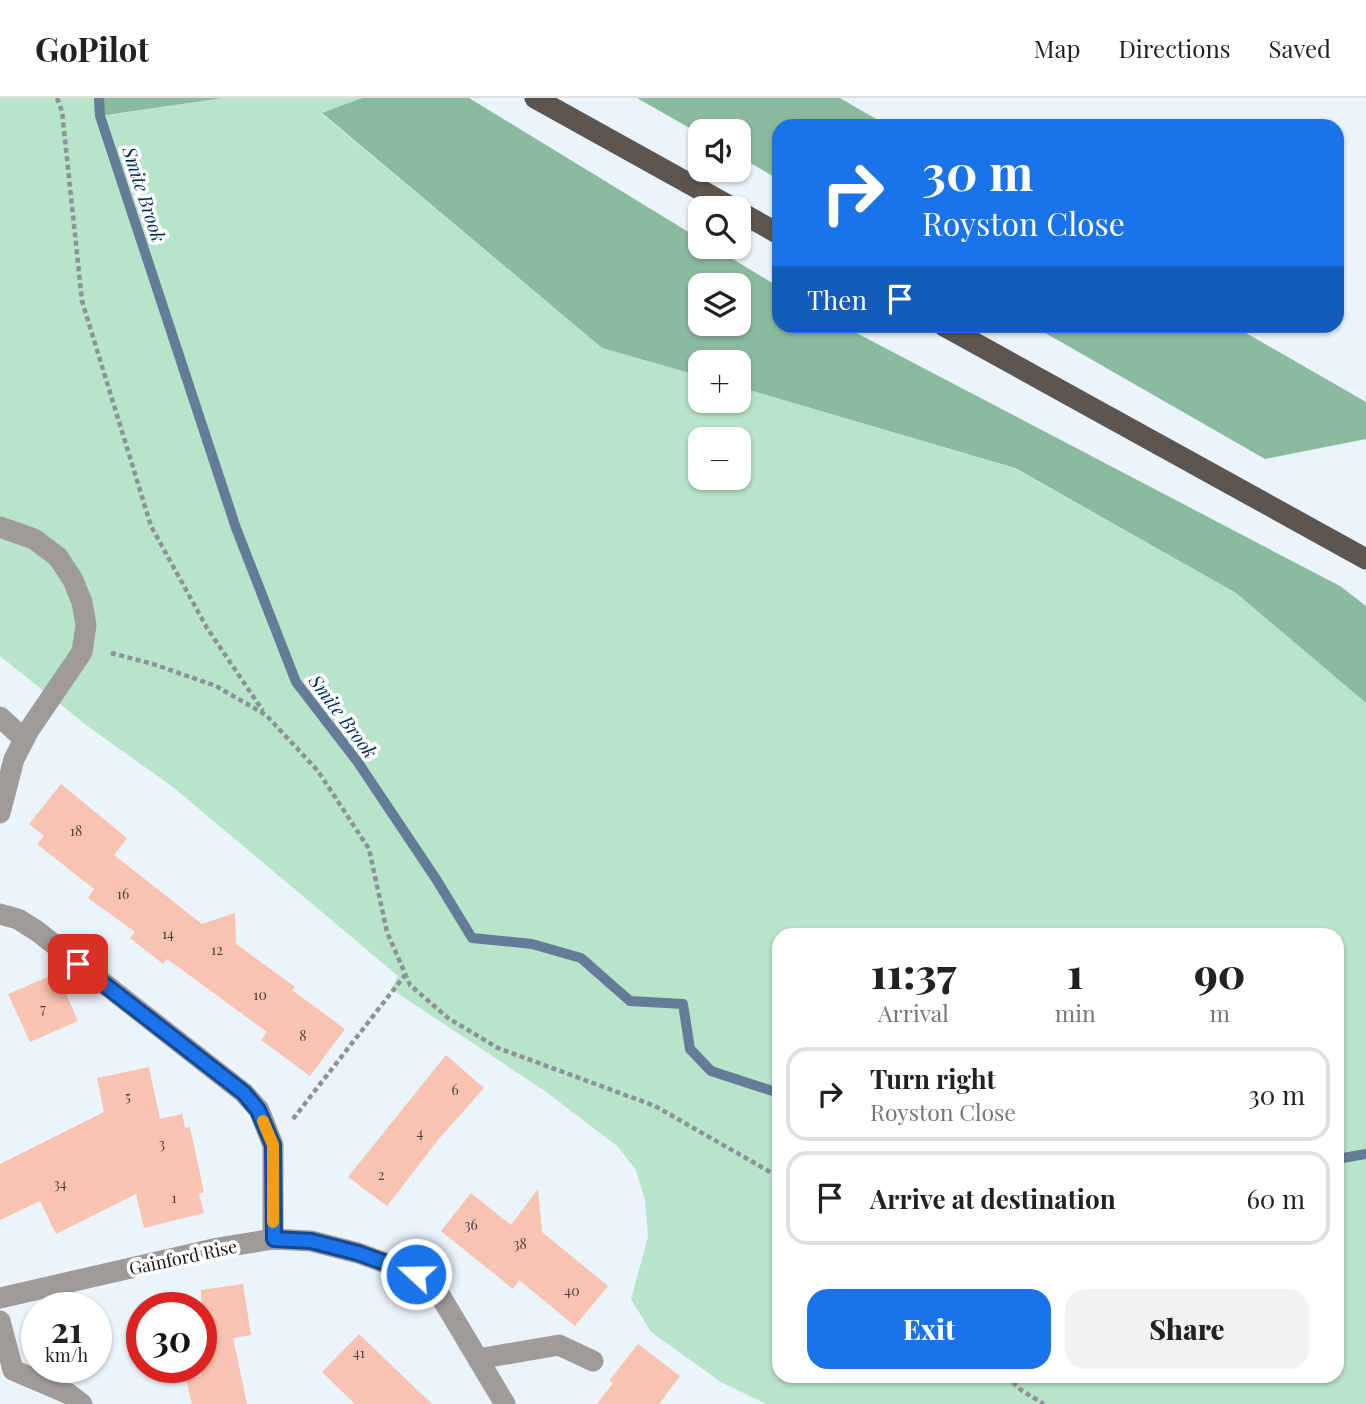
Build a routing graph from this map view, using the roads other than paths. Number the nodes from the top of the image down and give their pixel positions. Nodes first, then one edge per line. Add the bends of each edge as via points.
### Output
1 (535, 98) edge
2 (711, 196) edge
3 (751, 218) edge
4 (772, 229) edge
5 (957, 333) edge
6 (0, 527) edge
7 (1364, 557) edge
8 (0, 717) edge
9 (27, 734) junction
10 (0, 813) edge
11 (0, 914) edge
12 (274, 1239) junction
13 (0, 1298) edge
14 (0, 1321) edge
15 (478, 1359) junction
16 (593, 1361) dead end
17 (82, 1404) edge
18 (505, 1404) edge

1 - 2 main road
3 - 4 main road
5 - 7 main road
6 - 9 street via 34,539 58,557 73,580 86,625 82,652
8 - 9 street
9 - 10 street via 14,759
11 - 12 street via 37,931 244,1093 258,1110 273,1145
12 - 13 street, Gainford Rise
12 - 15 street, Gainford Rise via 311,1241 416,1274 441,1297
14 - 17 street via 13,1370
15 - 16 street via 559,1345
15 - 18 street, Gainford Rise

